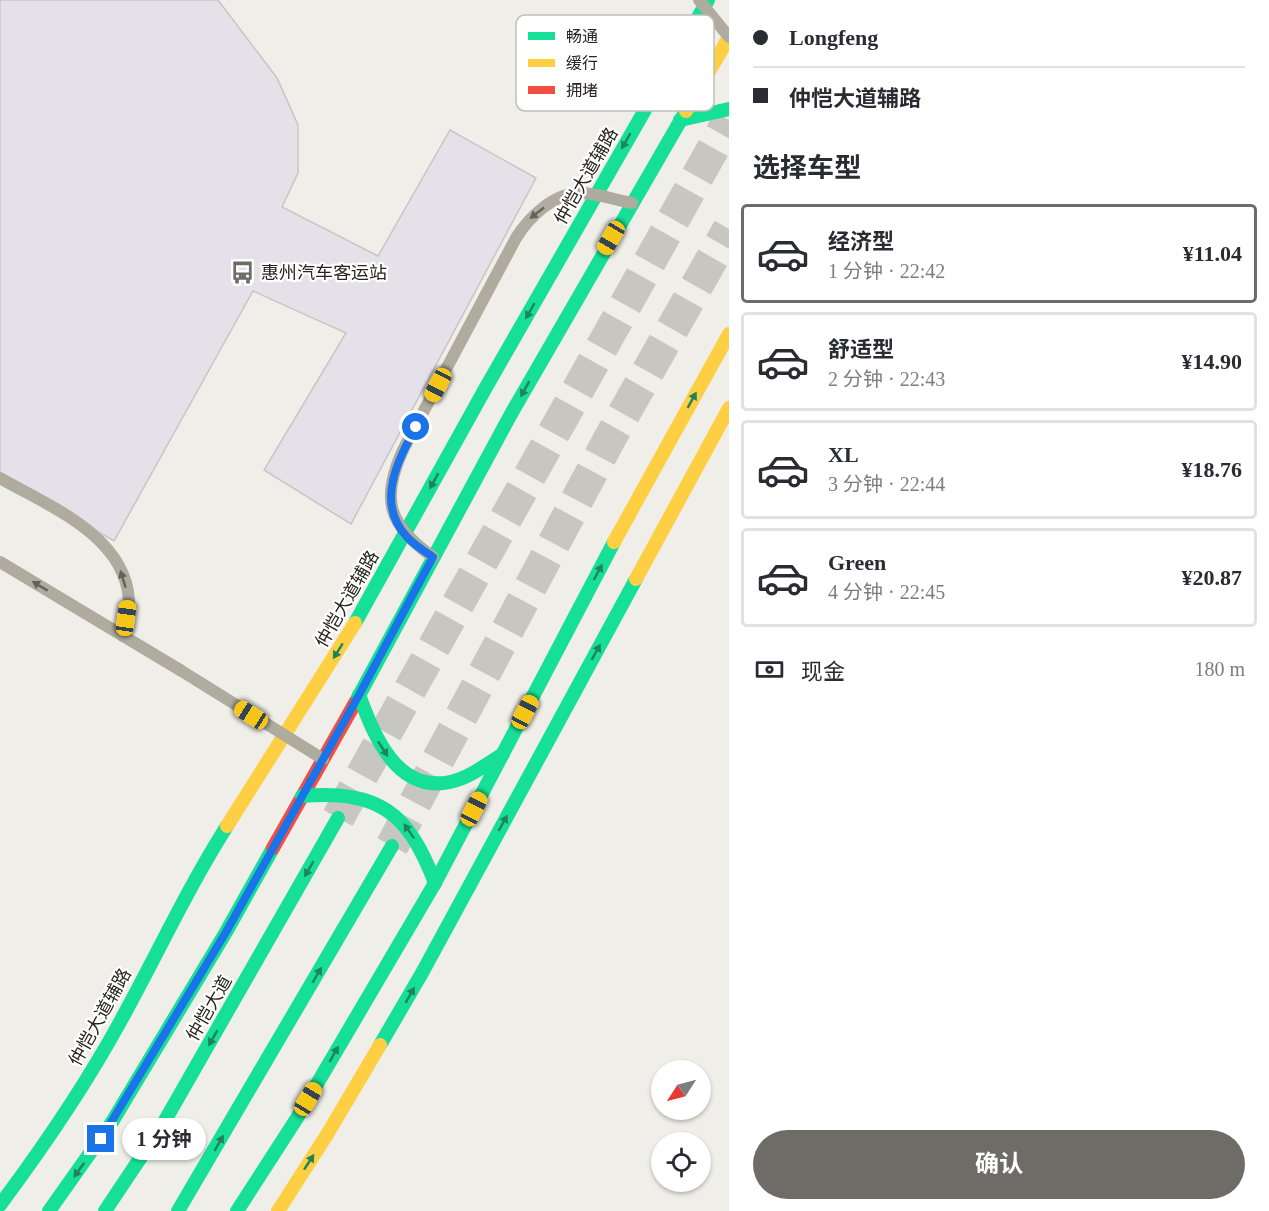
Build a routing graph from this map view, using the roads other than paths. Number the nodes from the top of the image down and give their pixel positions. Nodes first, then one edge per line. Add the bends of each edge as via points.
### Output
1 (699, 0) edge
2 (708, 0) edge
3 (699, 15) edge
4 (711, 15) edge
5 (714, 18) edge
6 (729, 37) edge
7 (714, 62) edge
8 (729, 110) edge
9 (644, 111) edge
10 (685, 111) edge
11 (680, 120) junction
12 (632, 203) junction
13 (729, 334) edge
14 (729, 408) edge
15 (0, 478) edge
16 (433, 557) junction
17 (0, 561) edge
18 (123, 636) junction
19 (359, 695) junction
20 (503, 754) junction
21 (323, 759) junction
22 (302, 796) junction
23 (338, 818) tunnel mouth
24 (392, 846) tunnel mouth
25 (435, 883) junction
26 (0, 1205) edge
27 (49, 1211) edge
28 (105, 1211) edge
29 (178, 1211) edge
30 (237, 1211) edge
31 (278, 1211) edge

1 - 4 lane, bridge
2 -> 3 main road, 仲恺大道辅路
5 - 6 lane, bridge
6 - 7 main road
8 - 11 main road
9 -> 26 main road, 仲恺大道辅路 via 349,633 207,858 80,1091
10 - 11 main road
11 - 12 main road
12 -> 16 main road
12 -> 16 lane, bridge via 572,194 537,213 516,238 404,448 392,481 391,502 399,527
20 -> 13 main road via 622,525
31 -> 14 main road via 422,973
18 -> 15 lane via 129,600 123,574 110,551 84,526
16 - 19 main road
18 -> 17 lane
18 - 21 lane, bridge
19 -> 20 main road, bridge via 383,750 399,769 418,780 431,784 450,782
19 - 21 main road
20 - 25 main road
21 - 22 main road
25 -> 22 main road, bridge via 410,833 383,806 356,797
22 -> 27 main road via 137,1082
23 -> 28 main road, 仲恺大道 via 164,1124
29 -> 24 main road
30 -> 25 main road via 297,1118

